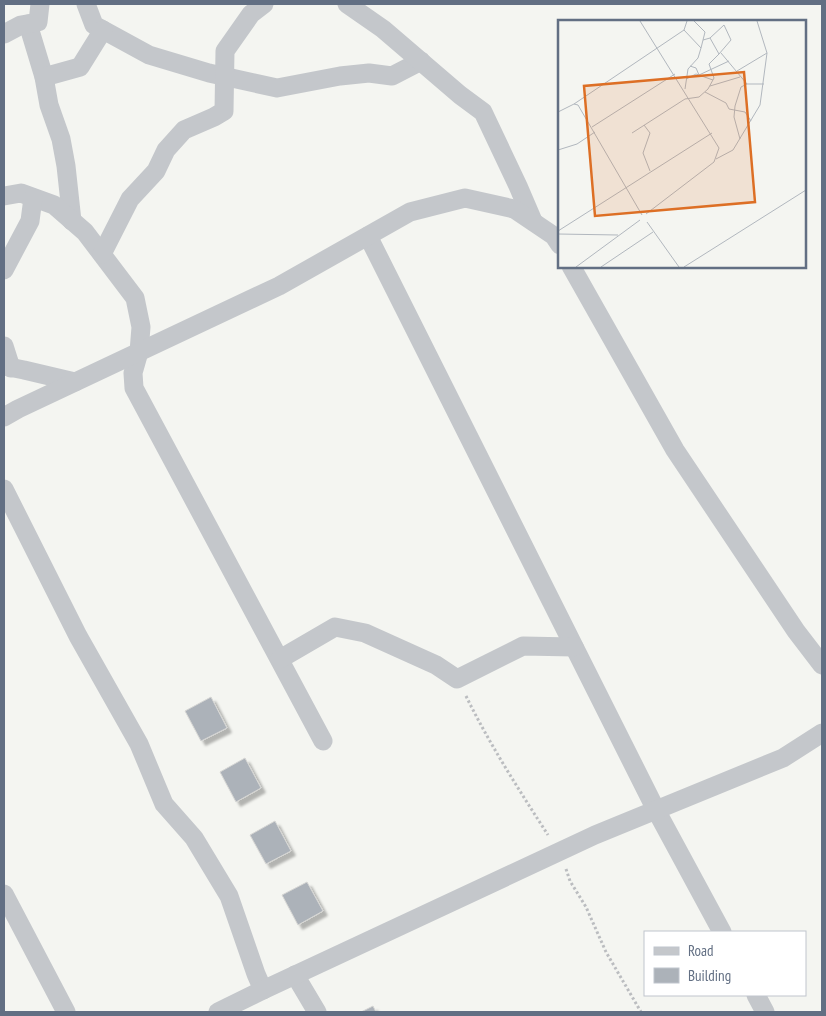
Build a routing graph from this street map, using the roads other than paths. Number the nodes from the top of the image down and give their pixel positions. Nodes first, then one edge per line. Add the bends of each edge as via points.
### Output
1 (40, 4) edge
2 (86, 4) edge
3 (264, 4) edge
4 (347, 4) edge
5 (28, 24) junction
6 (103, 30) junction
7 (4, 34) edge
8 (421, 61) junction
9 (44, 77) junction
10 (224, 77) junction
11 (4, 196) edge
12 (33, 198) junction
13 (72, 221) junction
14 (533, 221) junction
15 (368, 236) junction
16 (558, 243) edge
17 (102, 254) junction
18 (573, 268) edge
19 (4, 270) edge
20 (4, 346) edge
21 (139, 352) junction
22 (8, 367) edge
23 (75, 382) junction
24 (4, 417) edge
25 (4, 489) edge
26 (574, 647) junction
27 (280, 659) junction
28 (822, 665) edge
29 (822, 733) edge
30 (323, 741) dead end
31 (656, 810) junction
32 (4, 894) edge
33 (721, 931) edge
34 (295, 975) junction
35 (263, 990) junction
36 (757, 996) edge
37 (66, 1012) edge
38 (218, 1012) edge
39 (317, 1012) edge
40 (765, 1012) edge

1 - 5 street via 38,22
2 - 6 street via 94,25
3 - 10 street via 251,14 225,51
4 - 8 street
5 - 7 street
5 - 9 street
6 - 9 street via 80,67
6 - 10 street via 149,55
8 - 10 street via 392,76 369,73 340,76 277,88
8 - 14 street via 483,112
9 - 13 street via 49,105 61,139
10 - 17 street via 224,111 184,130 166,150 156,171 130,199
11 - 12 street via 21,193
12 - 13 street via 54,205
12 - 19 street via 30,221
13 - 17 street
14 - 15 street via 514,209 465,198 410,212
14 - 16 street
15 - 21 street via 279,286
15 - 26 street
17 - 21 street via 135,298 141,327
18 - 28 street via 675,450
20 - 22 street
21 - 23 street
21 - 27 street via 133,373 134,388
22 - 23 street
23 - 24 street
25 - 35 street via 78,636 139,744 164,804 194,838 230,896
26 - 27 street via 523,646 457,679 436,665 365,633 335,627
26 - 31 street
27 - 30 street
29 - 31 street via 783,758
31 - 33 street
31 - 34 street via 595,835
32 - 37 street
34 - 35 street
34 - 39 street
35 - 38 street
36 - 40 street

